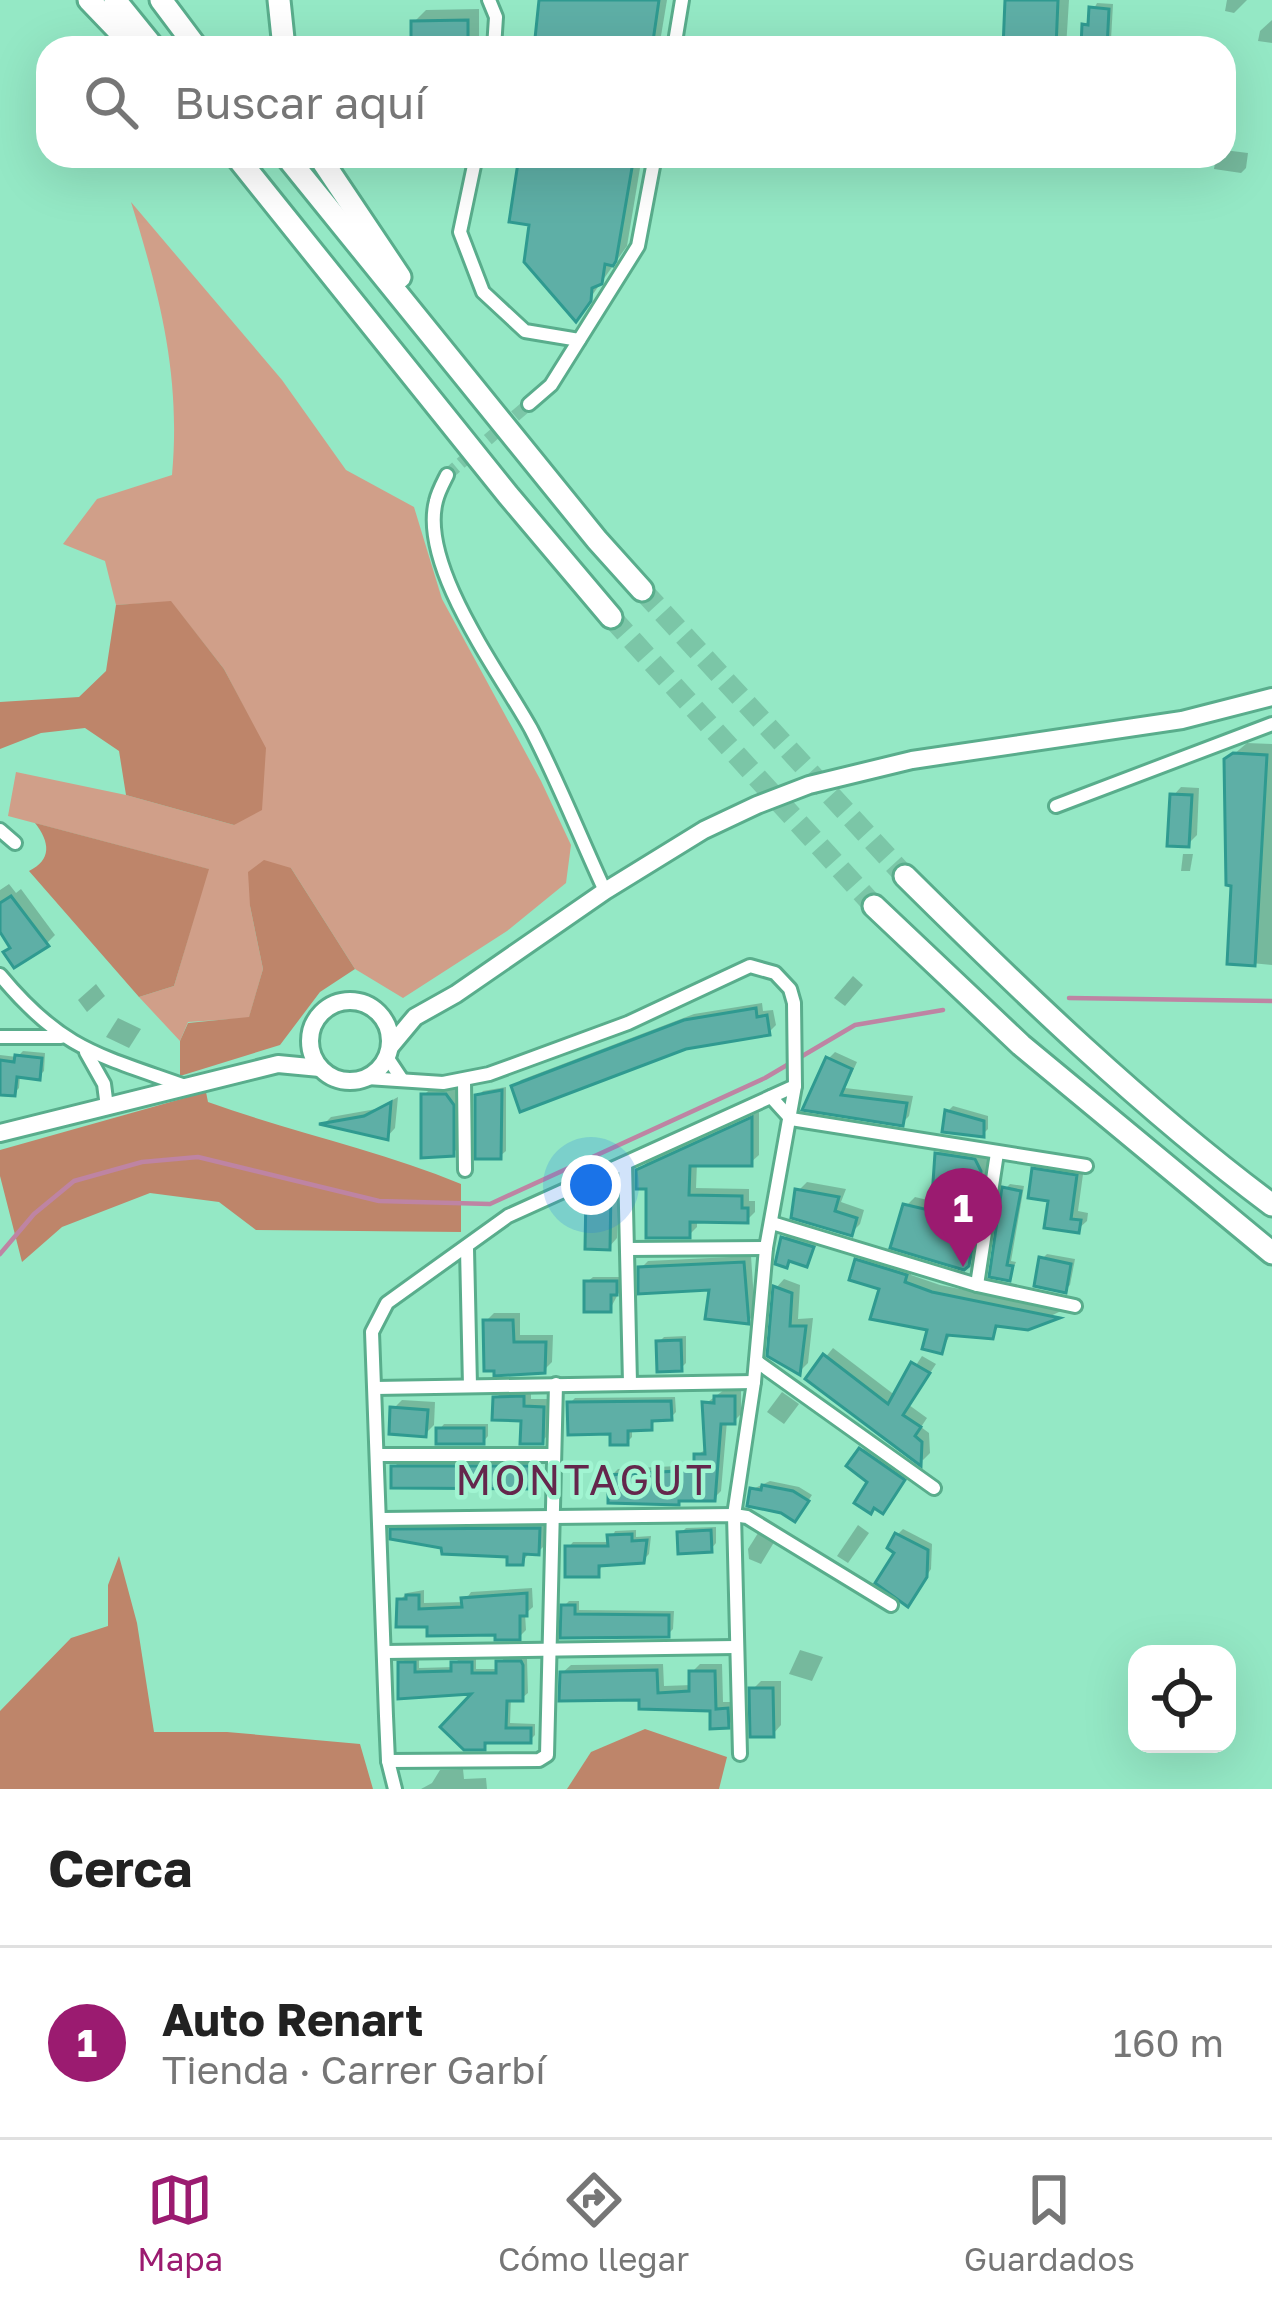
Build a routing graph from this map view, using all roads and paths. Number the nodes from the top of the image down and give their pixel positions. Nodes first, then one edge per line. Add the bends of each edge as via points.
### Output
1 (89, 0) edge
2 (115, 0) edge
3 (161, 0) edge
4 (279, 0) edge
5 (489, 0) edge
6 (682, 0) edge
7 (124, 36) edge
8 (144, 36) edge
9 (188, 36) edge
10 (283, 36) edge
11 (495, 36) edge
12 (676, 36) edge
13 (246, 168) edge
14 (296, 168) edge
15 (327, 168) edge
16 (473, 168) edge
17 (653, 168) edge
18 (579, 340) junction
19 (529, 404) tunnel mouth
20 (447, 475) tunnel mouth
21 (576, 513) junction
22 (642, 590) tunnel mouth
23 (611, 616) tunnel mouth
24 (1272, 697) edge
25 (1272, 724) edge
26 (1056, 806) dead end
27 (0, 830) edge
28 (15, 843) dead end
29 (905, 876) tunnel mouth
30 (605, 891) junction
31 (874, 906) tunnel mouth
32 (0, 975) edge
33 (376, 1010) junction
34 (415, 1017) junction
35 (310, 1032) junction
36 (0, 1036) edge
37 (61, 1036) junction
38 (85, 1051) junction
39 (389, 1052) junction
40 (278, 1064) junction
41 (320, 1068) junction
42 (367, 1078) junction
43 (401, 1078) junction
44 (464, 1081) junction
45 (795, 1086) junction
46 (188, 1087) junction
47 (772, 1097) junction
48 (107, 1107) junction
49 (791, 1119) junction
50 (0, 1133) edge
51 (998, 1153) junction
52 (625, 1164) junction
53 (1086, 1166) dead end
54 (465, 1170) dead end
55 (1272, 1205) edge
56 (772, 1222) junction
57 (766, 1248) junction
58 (467, 1249) junction
59 (627, 1249) junction
60 (1272, 1252) edge
61 (977, 1285) junction
62 (1075, 1306) dead end
63 (756, 1361) junction
64 (754, 1382) junction
65 (630, 1383) junction
66 (556, 1384) junction
67 (470, 1386) junction
68 (376, 1388) junction
69 (379, 1455) junction
70 (554, 1455) junction
71 (934, 1488) dead end
72 (734, 1515) junction
73 (553, 1518) junction
74 (382, 1519) junction
75 (891, 1605) dead end
76 (735, 1647) junction
77 (386, 1652) junction
78 (550, 1652) junction
79 (740, 1754) dead end
80 (388, 1761) junction
81 (395, 1789) edge

1 - 7 highway
2 - 8 highway
3 - 9 highway
4 - 10 highway
5 - 11 street
6 - 12 street
13 - 23 highway
14 - 21 highway
15 - 21 highway
16 - 18 street via 460,232 483,292 525,331
17 - 18 street via 638,246
18 - 19 street
20 - 30 street via 435,521 458,607 532,731
21 - 22 highway
24 - 30 street via 1182,720 857,772 704,830
25 - 26 street
27 - 28 street
29 - 55 highway via 1127,1084
30 - 34 street
31 - 60 highway via 1022,1045
32 - 37 street
33 - 34 street
33 - 35 street via 338,1003
33 - 39 street via 389,1029
34 - 39 street
35 - 40 street
35 - 41 street
36 - 37 street
37 - 38 street
38 - 46 street
38 - 48 street
39 - 42 street
39 - 43 street
40 - 41 street
40 - 46 street
41 - 42 street via 339,1080
42 - 43 street
43 - 44 street
44 - 45 street via 628,1023 741,968 765,968 782,978 794,1003
44 - 54 street
45 - 47 street
45 - 49 street
46 - 48 street
47 - 49 street
47 - 52 street
48 - 50 street
49 - 51 street
49 - 56 street
51 - 53 street
51 - 61 street
52 - 58 street via 508,1216
52 - 59 street
56 - 57 street
56 - 61 street
57 - 59 street
57 - 63 street
58 - 67 street
58 - 68 street via 376,1318
59 - 65 street
61 - 62 street
63 - 64 street
63 - 71 street
64 - 65 street
64 - 72 street
65 - 66 street
66 - 67 street
66 - 70 street
67 - 68 street
68 - 69 street
69 - 70 street
69 - 74 street
70 - 73 street
72 - 73 street
72 - 75 street
72 - 76 street
73 - 74 street
73 - 78 street
74 - 77 street
76 - 78 street
76 - 79 street
77 - 78 street
77 - 80 street
78 - 80 street via 547,1755
80 - 81 street

